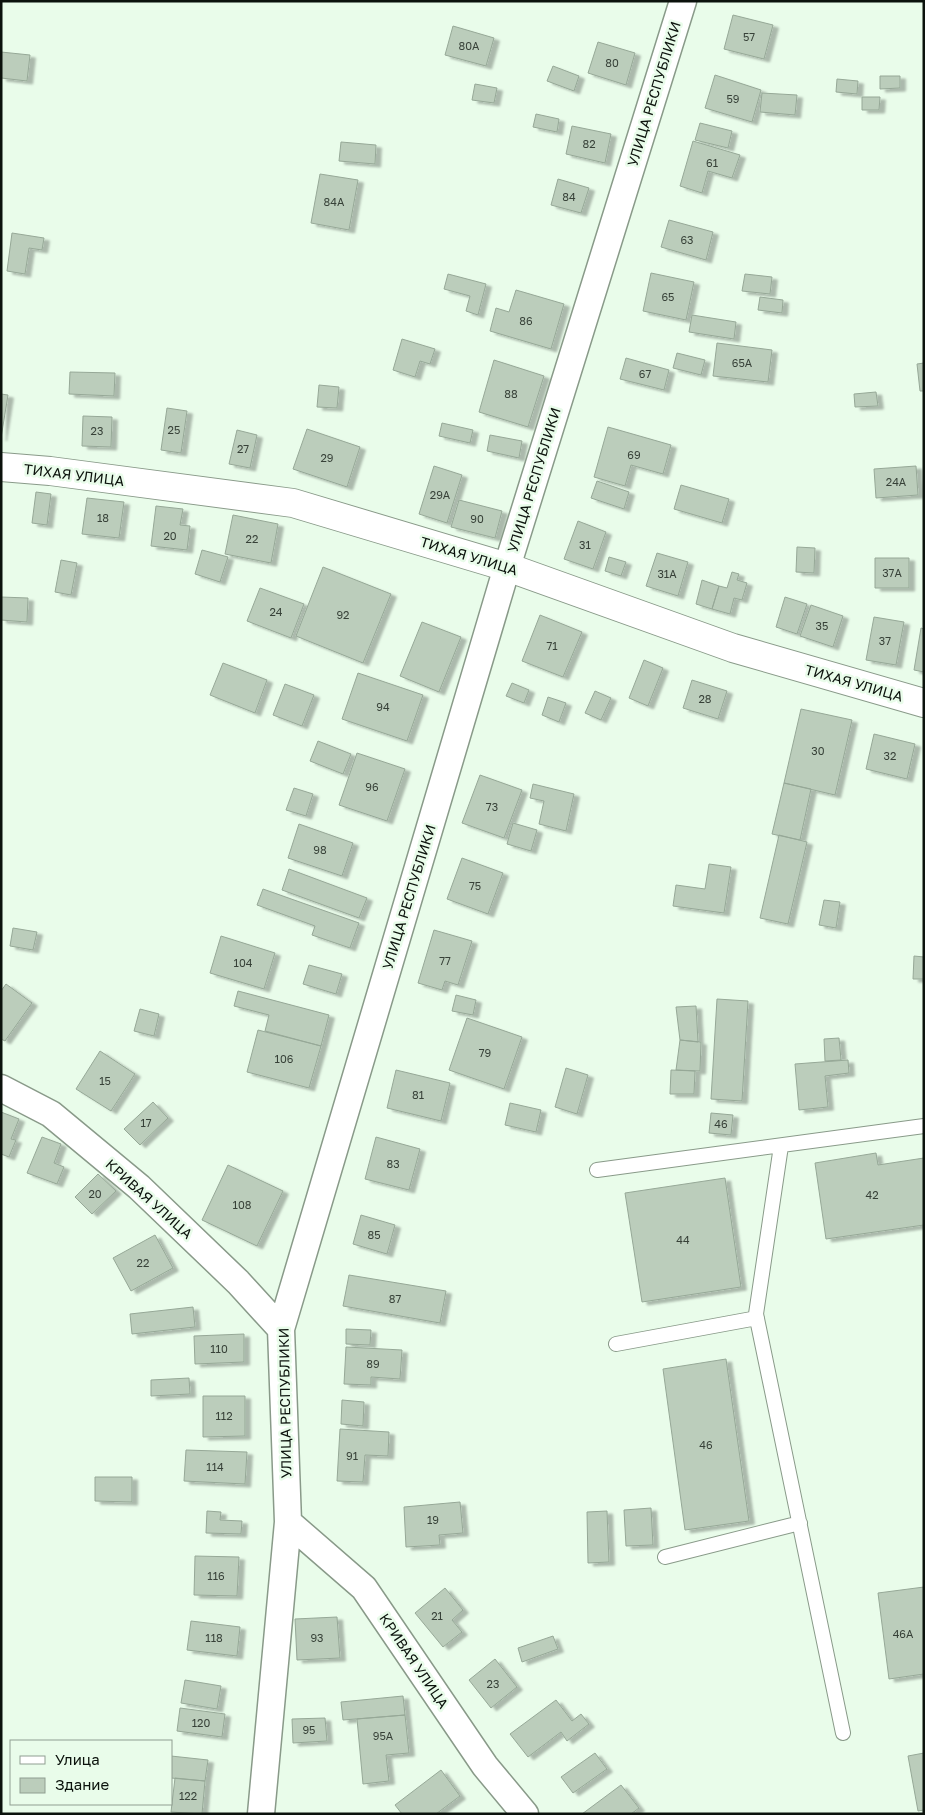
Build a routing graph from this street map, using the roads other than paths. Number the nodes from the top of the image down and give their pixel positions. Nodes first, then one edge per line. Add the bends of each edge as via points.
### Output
1 (683, 1) edge
2 (1, 467) edge
3 (507, 567) junction
4 (924, 703) edge
5 (1, 1088) edge
6 (924, 1126) edge
7 (781, 1146) junction
8 (597, 1170) dead end
9 (757, 1318) junction
10 (280, 1329) junction
11 (616, 1344) dead end
12 (288, 1522) junction
13 (800, 1523) junction
14 (665, 1557) dead end
15 (843, 1733) dead end
16 (261, 1814) edge
17 (526, 1814) edge

1 - 3 street, УЛИЦА РЕСПУБЛИКИ
2 - 3 main road, ТИХАЯ УЛИЦА via 293,503
3 - 4 main road, ТИХАЯ УЛИЦА via 733,648
3 - 10 street, УЛИЦА РЕСПУБЛИКИ
5 - 10 street, КРИВАЯ УЛИЦА via 51,1114 139,1188 238,1282
6 - 7 lane
7 - 8 lane
7 - 9 lane
9 - 11 lane
9 - 13 lane
10 - 12 street, УЛИЦА РЕСПУБЛИКИ
12 - 16 street, УЛИЦА РЕСПУБЛИКИ
12 - 17 street, КРИВАЯ УЛИЦА via 364,1588 485,1766
13 - 14 lane
13 - 15 lane

